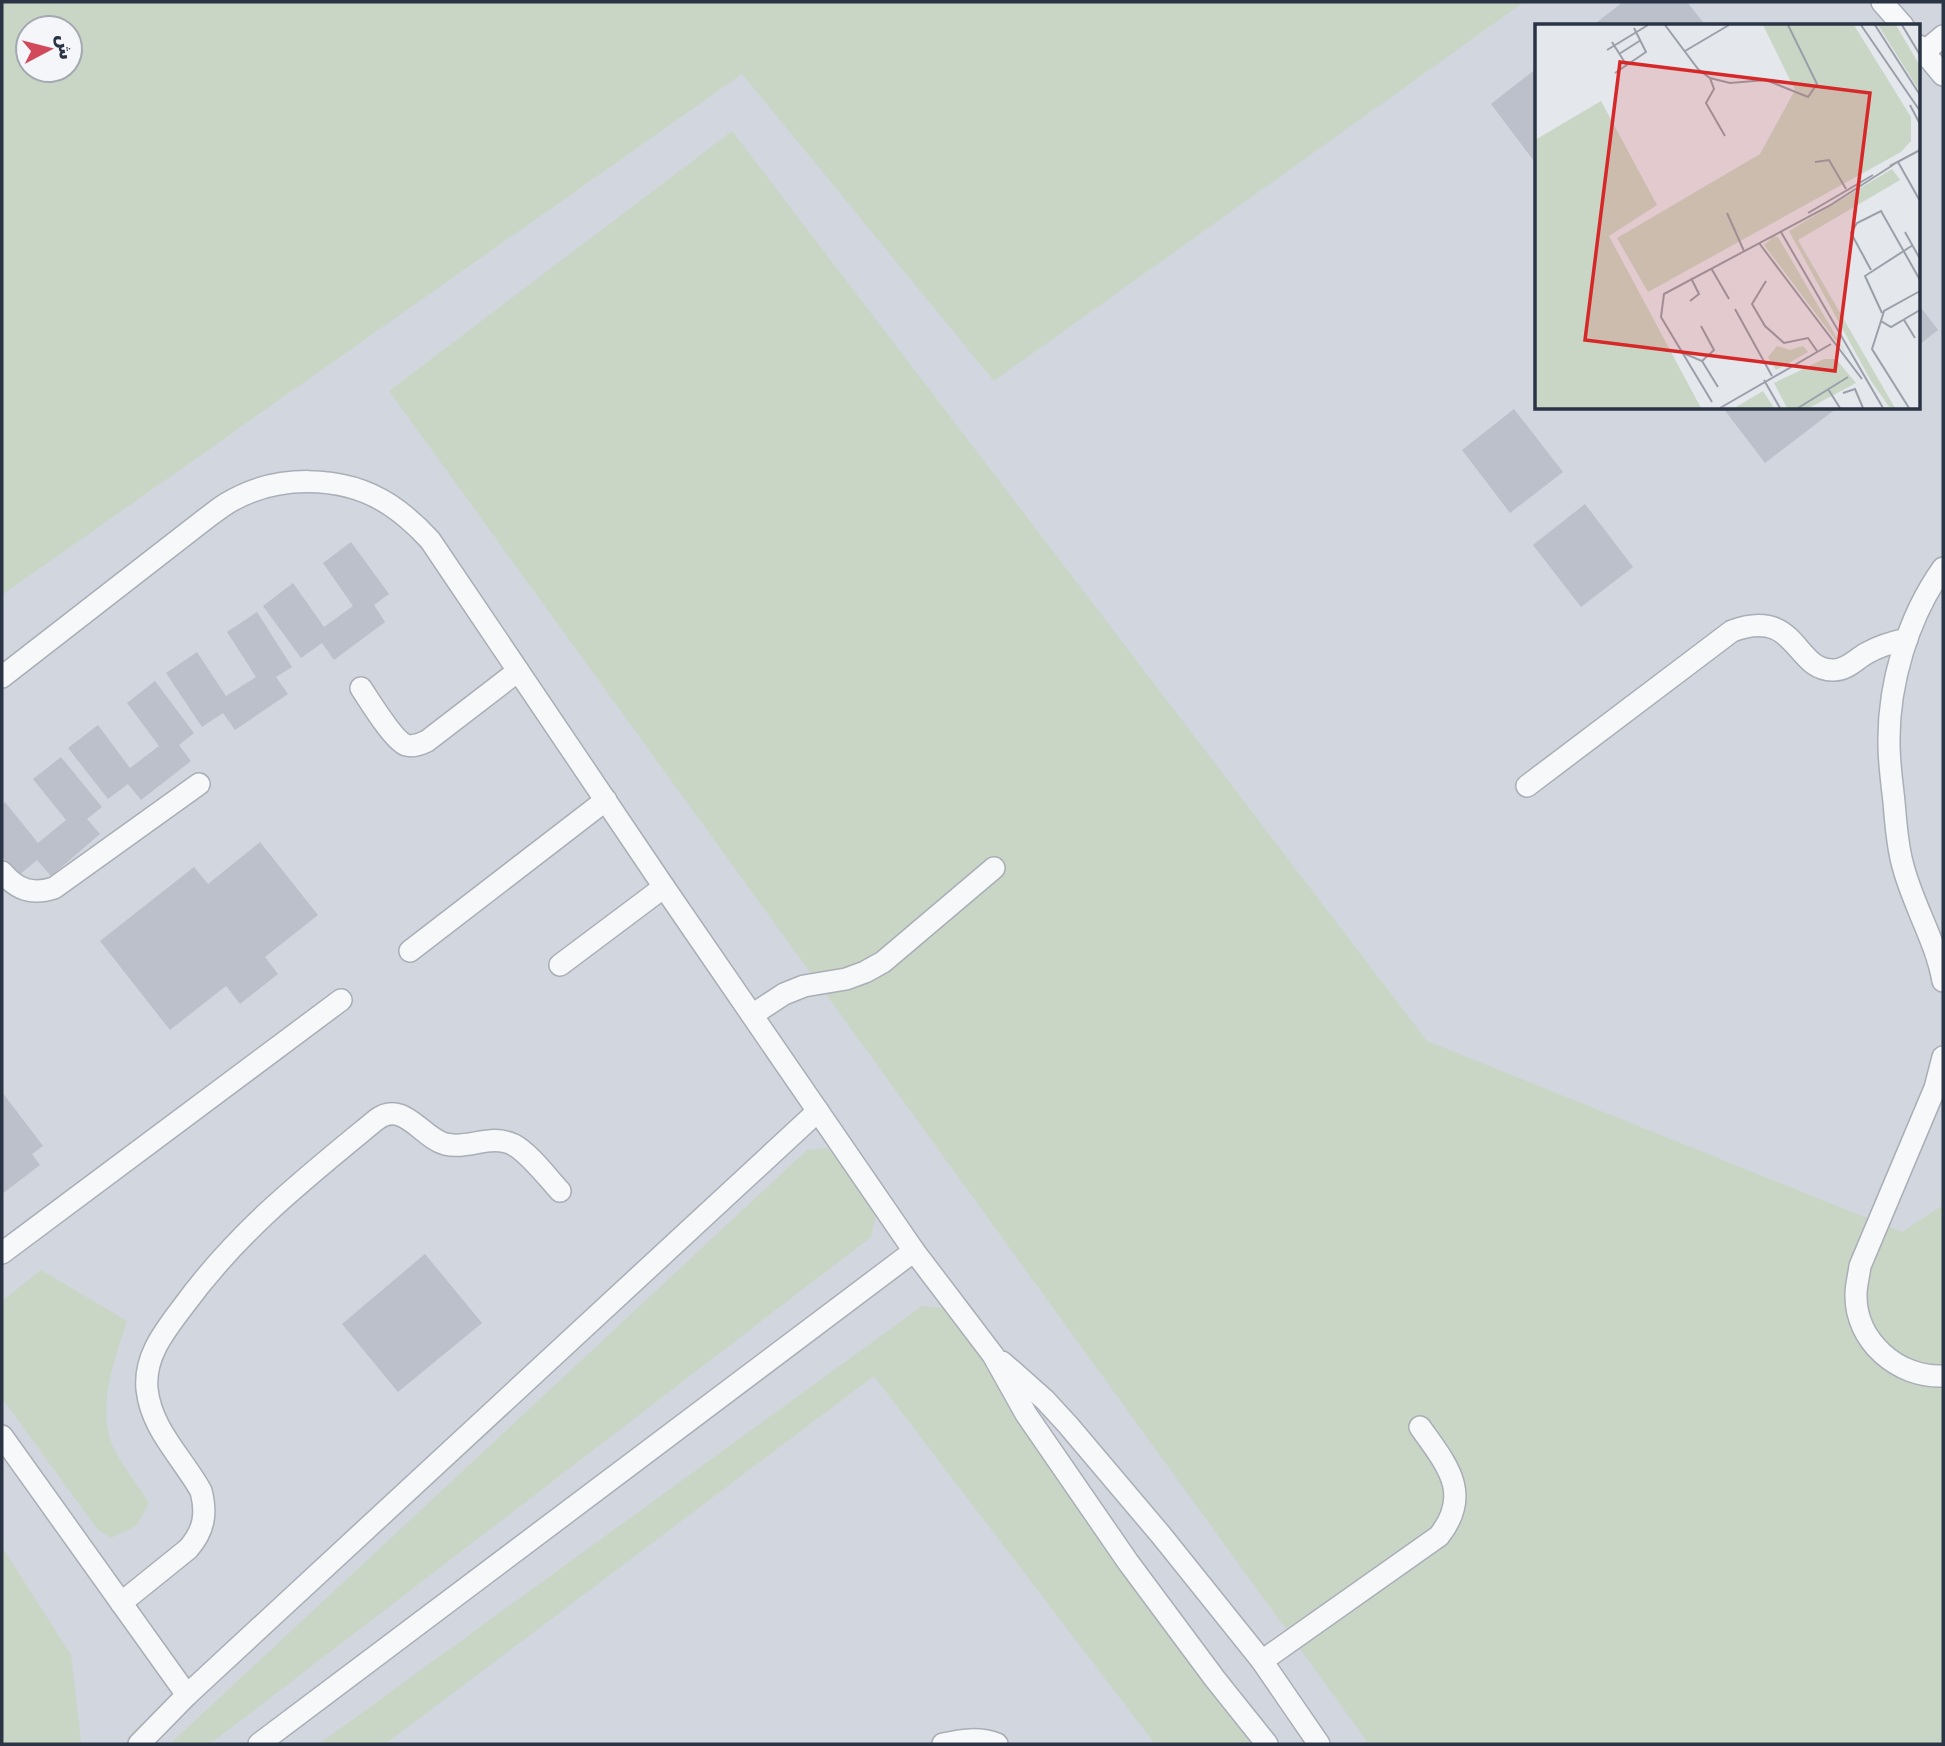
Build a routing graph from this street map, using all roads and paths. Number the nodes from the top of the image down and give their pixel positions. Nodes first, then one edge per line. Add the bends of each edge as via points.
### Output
1 (1882, 2) edge
2 (1901, 24) edge
3 (1943, 36) edge
4 (1921, 49) edge
5 (1943, 75) edge
6 (1943, 568) edge
7 (1907, 639) junction
8 (518, 671) junction
9 (2, 677) edge
10 (361, 688) dead end
11 (199, 784) dead end
12 (1527, 786) dead end
13 (606, 800) junction
14 (994, 868) dead end
15 (2, 872) edge
16 (664, 887) junction
17 (410, 951) dead end
18 (560, 965) dead end
19 (1943, 981) edge
20 (341, 1000) dead end
21 (752, 1015) junction
22 (1943, 1057) edge
23 (818, 1111) junction
24 (559, 1191) dead end
25 (914, 1251) junction
26 (2, 1253) edge
27 (993, 1355) junction
28 (1943, 1376) edge
29 (1420, 1427) dead end
30 (2, 1436) edge
31 (121, 1603) junction
32 (1262, 1661) junction
33 (187, 1695) junction
34 (139, 1744) edge
35 (259, 1744) edge
36 (943, 1744) edge
37 (997, 1744) edge
38 (1267, 1744) edge
39 (1320, 1744) edge

1 - 2 lane
3 - 4 lane
4 - 5 lane
6 - 7 lane
7 - 12 lane via 1875,649 1834,671 1813,663 1776,628 1761,624 1732,631
7 - 19 lane via 1897,673 1889,744 1898,841 1909,888 1940,962
8 - 9 lane via 430,540 411,520 363,492 308,481 261,489 227,503
8 - 10 lane via 427,741 414,746 395,737
8 - 13 lane
11 - 15 lane via 54,888 29,891 17,887
13 - 16 lane
13 - 17 lane
14 - 21 lane via 883,962 846,979 794,990
16 - 18 lane
16 - 21 lane
20 - 26 lane
21 - 23 lane
22 - 28 lane via 1935,1088 1860,1266 1856,1296 1862,1325 1877,1350 1901,1367 1929,1377
23 - 25 lane
23 - 33 lane
24 - 31 lane via 516,1146 495,1139 446,1144 395,1113 381,1115 251,1227 192,1294 155,1347 148,1366 150,1406 157,1425 201,1491 202,1528 188,1549
25 - 27 lane
25 - 35 lane
27 - 32 lane via 1068,1425
27 - 38 lane via 1026,1414 1128,1562
29 - 32 lane via 1454,1481 1454,1511 1448,1525 1439,1536
30 - 31 lane
31 - 33 lane
32 - 39 lane
33 - 34 lane
36 - 37 lane via 966,1739

